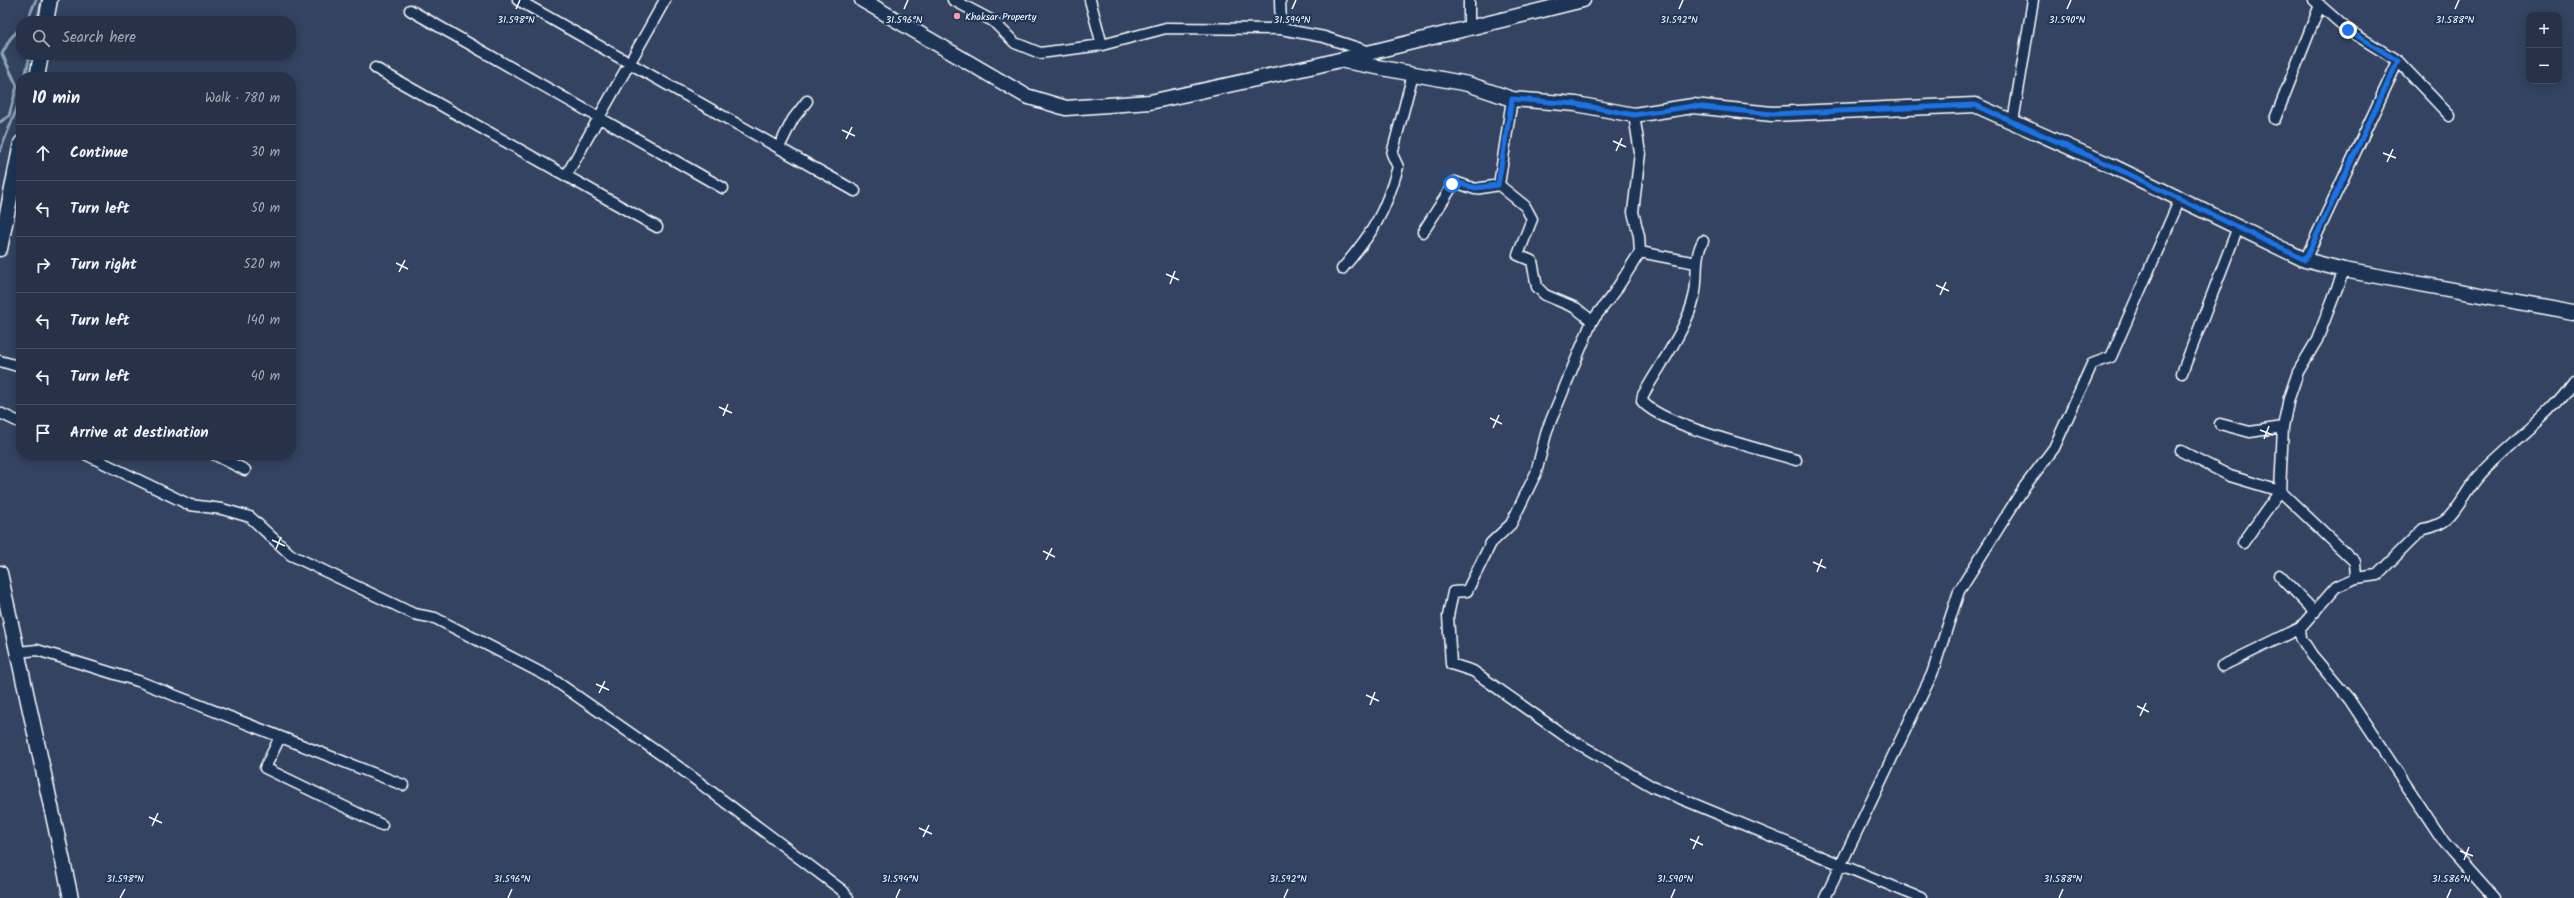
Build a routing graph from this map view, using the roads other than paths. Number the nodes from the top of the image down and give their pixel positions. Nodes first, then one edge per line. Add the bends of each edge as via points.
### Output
1 (50, 0) edge
2 (518, 0) edge
3 (665, 0) edge
4 (862, 0) edge
5 (953, 0) edge
6 (1090, 0) edge
7 (1280, 0) edge
8 (1469, 0) edge
9 (1584, 0) edge
10 (2033, 0) edge
11 (1570, 2) edge
12 (2317, 2) edge
13 (410, 10) dead end
14 (47, 16) edge
15 (1469, 28) junction
16 (1281, 29) junction
17 (1102, 45) junction
18 (1370, 52) junction
19 (40, 60) edge
20 (1339, 60) junction
21 (2398, 61) junction
22 (630, 63) junction
23 (375, 68) dead end
24 (38, 72) edge
25 (1413, 74) junction
26 (1512, 99) junction
27 (807, 101) dead end
28 (1634, 115) junction
29 (2450, 116) dead end
30 (599, 119) junction
31 (2275, 119) dead end
32 (2013, 122) junction
33 (779, 147) junction
34 (16, 168) edge
35 (566, 176) junction
36 (1498, 185) junction
37 (723, 188) dead end
38 (855, 191) dead end
39 (2180, 199) junction
40 (657, 226) dead end
41 (2238, 228) junction
42 (1423, 232) dead end
43 (1703, 241) dead end
44 (0, 249) edge
45 (1640, 252) junction
46 (2305, 260) junction
47 (1696, 263) junction
48 (1342, 269) dead end
49 (2344, 270) junction
50 (2574, 312) edge
51 (1592, 321) junction
52 (0, 361) edge
53 (16, 366) edge
54 (2182, 373) dead end
55 (2574, 381) edge
56 (0, 413) edge
57 (16, 421) edge
58 (2220, 424) dead end
59 (2283, 427) junction
60 (2181, 452) dead end
61 (97, 460) edge
62 (225, 460) edge
63 (1796, 460) dead end
64 (245, 470) dead end
65 (2280, 491) junction
66 (2243, 543) dead end
67 (0, 573) edge
68 (2279, 575) dead end
69 (2356, 578) junction
70 (2315, 612) junction
71 (2300, 628) junction
72 (18, 652) junction
73 (2222, 666) dead end
74 (280, 736) junction
75 (403, 785) dead end
76 (382, 825) dead end
77 (1841, 865) junction
78 (71, 898) edge
79 (848, 898) edge
80 (1824, 898) edge
81 (1921, 898) edge
82 (2494, 898) edge

1 - 14 street
2 - 22 street
3 - 22 street
4 - 20 street via 1026,96 1066,108 1150,102
5 - 17 street via 993,21 1016,43 1040,53
6 - 17 street
7 - 16 street
8 - 15 street
9 - 11 street
10 - 32 street
11 - 15 street
12 - 21 street via 2348,30
12 - 31 street
13 - 30 street
15 - 18 street
16 - 17 street via 1166,28
16 - 18 street via 1324,37
18 - 20 street
19 - 24 street
20 - 25 street
21 - 29 street
21 - 46 street
22 - 30 street
22 - 33 street
23 - 35 street
25 - 26 street via 1468,84
25 - 48 street via 1392,156 1398,167 1388,196 1374,230
26 - 28 street via 1576,104
26 - 36 street
27 - 33 street via 793,118
28 - 32 street via 1693,106 1772,114 1975,105
28 - 45 street via 1640,153 1633,212
30 - 35 street
30 - 37 street
32 - 39 street
33 - 38 street
34 - 44 street
35 - 40 street
36 - 42 street via 1475,188 1455,182
36 - 51 street via 1525,206 1532,219 1518,255 1534,263 1537,287 1545,296 1576,308
39 - 41 street
39 - 77 street via 2111,357 2092,364 2054,448 2025,486 1959,591 1932,674
41 - 46 street
41 - 54 street
43 - 47 street
45 - 47 street
45 - 51 street via 1614,293
46 - 49 street
47 - 63 street via 1694,298 1642,401 1646,406 1672,420
49 - 50 street
49 - 59 street via 2317,340 2298,372
51 - 77 street via 1546,430 1536,473 1511,524 1491,543 1467,591 1453,592 1448,616 1451,664 1473,671 1565,736 1654,787
52 - 53 street
55 - 69 street via 2540,421 2504,450 2478,477 2449,517 2431,528 2423,529 2378,575
56 - 57 street
58 - 59 street via 2250,432
59 - 65 street
60 - 65 street via 2230,476
61 - 79 street via 190,505 222,509 250,517 291,555 414,614 435,618 551,678 676,765 843,891
62 - 64 street
65 - 66 street
65 - 69 street via 2355,562
67 - 72 street
68 - 70 street
69 - 70 street via 2336,587
70 - 71 street
71 - 73 street
71 - 82 street via 2301,638 2312,655 2349,699 2444,842
72 - 74 street via 37,650 138,680
72 - 78 street
74 - 75 street
74 - 76 street via 265,768
77 - 80 street
77 - 81 street

